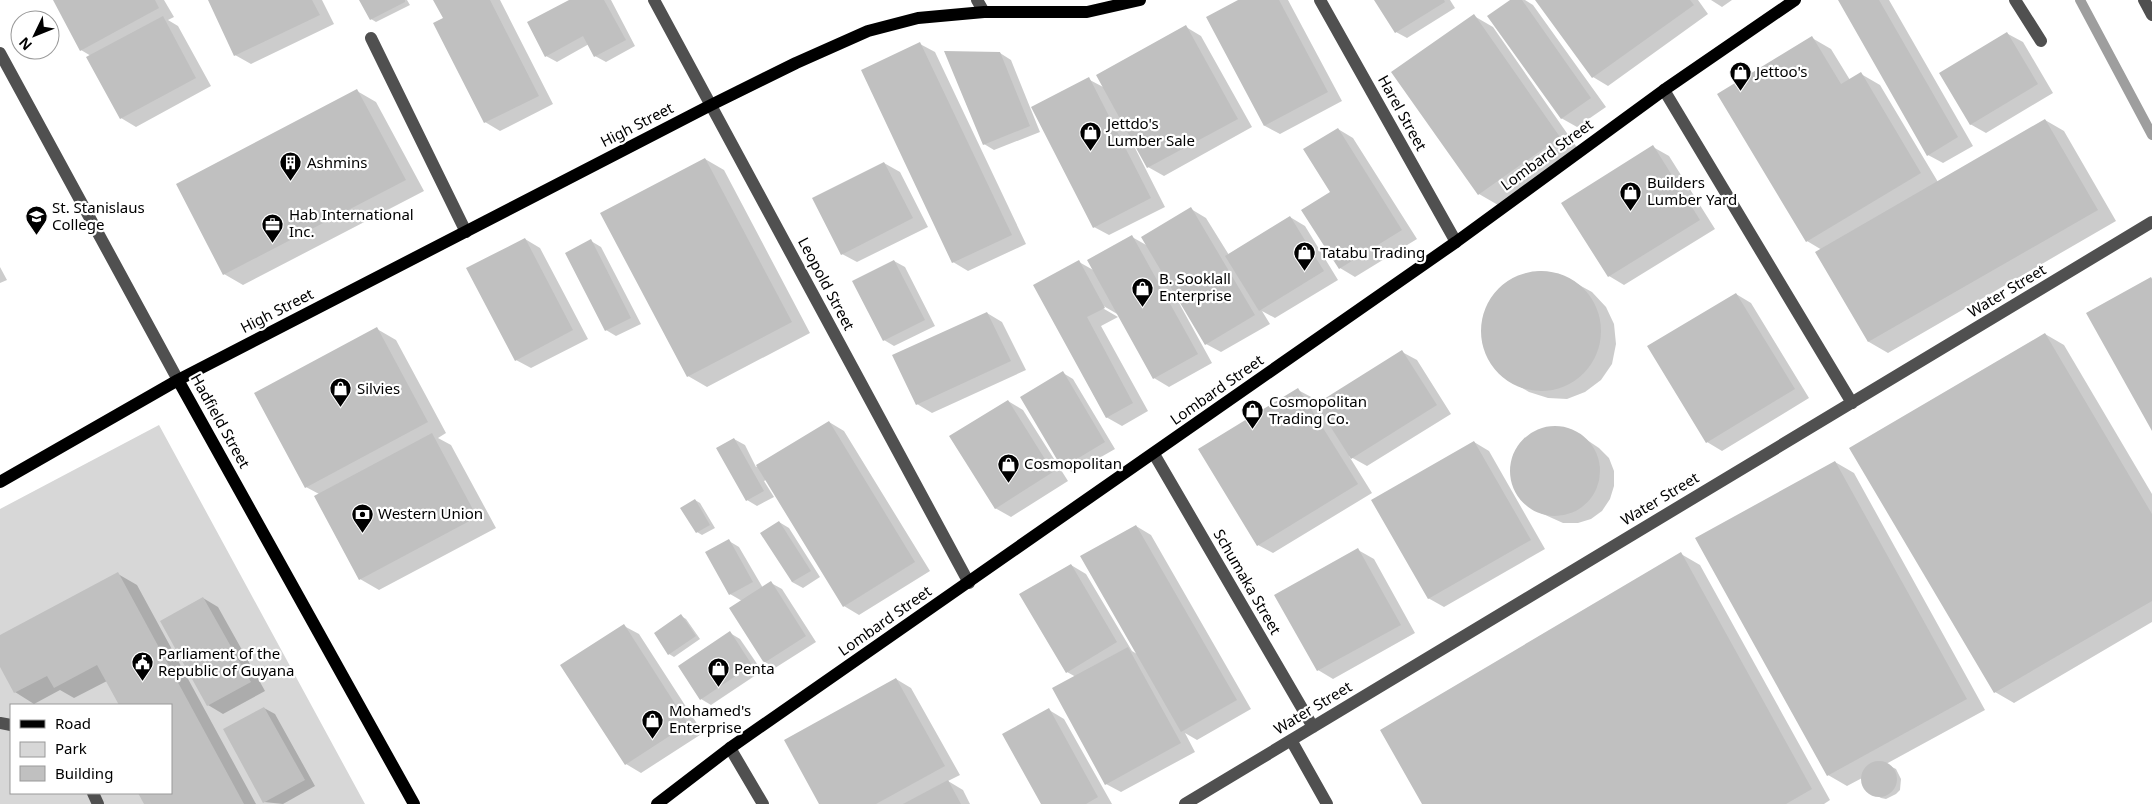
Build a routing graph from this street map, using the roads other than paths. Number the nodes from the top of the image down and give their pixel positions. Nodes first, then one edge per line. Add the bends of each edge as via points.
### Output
1 (654, 0) edge
2 (977, 0) edge
3 (1140, 0) edge
4 (1320, 0) edge
5 (1795, 0) edge
6 (2015, 0) edge
7 (2144, 0) edge
8 (984, 12) junction
9 (2152, 15) edge
10 (371, 38) dead end
11 (2041, 41) dead end
12 (0, 53) edge
13 (1664, 90) junction
14 (711, 105) junction
15 (2152, 222) edge
16 (466, 232) junction
17 (1456, 242) junction
18 (178, 380) junction
19 (1852, 403) junction
20 (1154, 454) junction
21 (0, 482) edge
22 (969, 583) junction
23 (1313, 727) junction
24 (1291, 740) junction
25 (730, 748) junction
26 (414, 804) edge
27 (657, 804) edge
28 (762, 804) edge
29 (1185, 804) edge
30 (1327, 804) edge

1 - 14 street, Leopold Street
2 - 8 street
3 - 8 main road, High Street via 1087,12
4 - 17 street, Harel Street
5 - 13 main road, Lombard Street
6 - 11 street
7 - 9 street
8 - 14 main road, High Street via 918,18 868,31
10 - 16 street
12 - 18 street, Hadfield Street
13 - 17 main road, Lombard Street
13 - 19 street
14 - 16 main road, High Street
14 - 22 street, Leopold Street
15 - 19 street, Water Street
16 - 18 main road, High Street
17 - 20 main road, Lombard Street
18 - 21 main road, High Street
18 - 26 main road, Hadfield Street
19 - 23 street, Water Street
20 - 22 main road, Lombard Street
20 - 23 street, Schumaka Street
22 - 25 main road, Lombard Street
23 - 24 street, Water Street
24 - 29 street, Water Street
24 - 30 street
25 - 27 main road, Lombard Street
25 - 28 street

